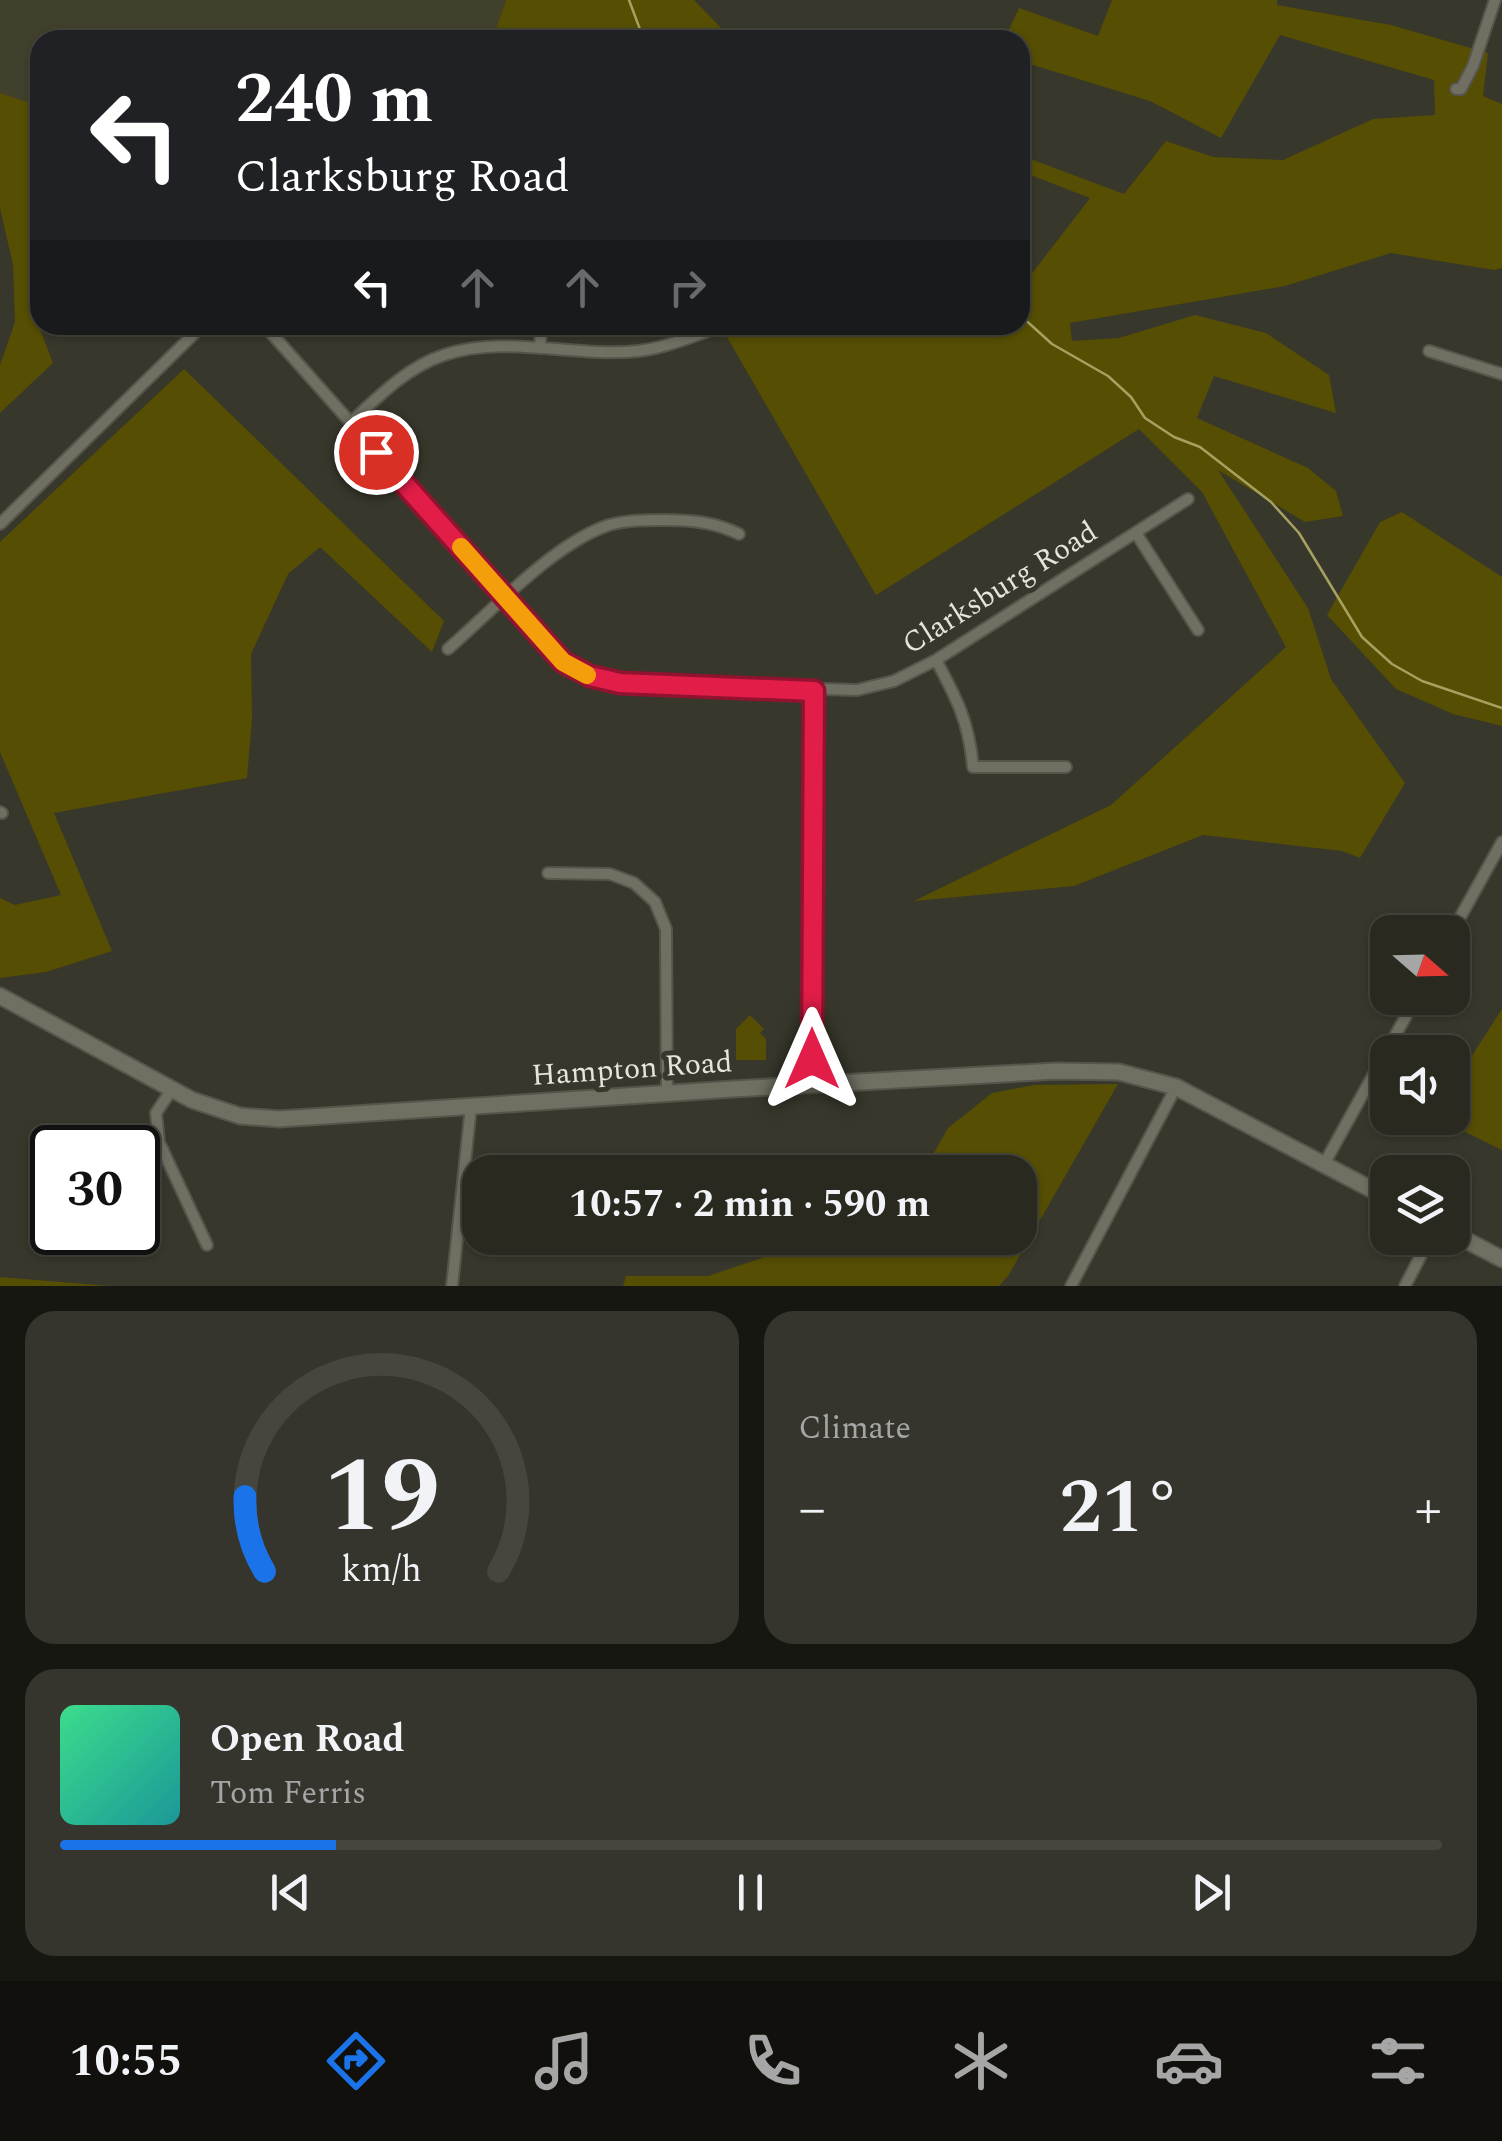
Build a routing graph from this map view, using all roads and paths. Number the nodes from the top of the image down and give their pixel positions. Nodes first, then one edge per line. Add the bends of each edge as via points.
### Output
1 (1496, 0) edge
2 (1456, 90) dead end
3 (193, 335) edge
4 (273, 335) edge
5 (541, 335) edge
6 (697, 335) edge
7 (540, 348) junction
8 (1429, 351) dead end
9 (1502, 374) edge
10 (350, 423) junction
11 (1188, 499) dead end
12 (0, 524) edge
13 (1136, 533) junction
14 (739, 534) dead end
15 (506, 598) junction
16 (1198, 630) dead end
17 (448, 649) dead end
18 (936, 660) junction
19 (814, 691) junction
20 (1066, 767) dead end
21 (1502, 842) edge
22 (548, 873) dead end
23 (1461, 915) edge
24 (0, 996) edge
25 (1407, 1015) edge
26 (812, 1086) junction
27 (1176, 1087) junction
28 (172, 1090) junction
29 (667, 1094) junction
30 (471, 1106) junction
31 (466, 1155) edge
32 (1324, 1164) junction
33 (1370, 1188) edge
34 (462, 1199) edge
35 (1470, 1242) edge
36 (207, 1245) dead end
37 (1421, 1255) edge
38 (1502, 1259) edge
39 (452, 1286) edge
40 (1071, 1286) edge
41 (1404, 1286) edge

1 - 2 street via 1473,66
3 - 12 street
4 - 10 street, Clarksburg Road
5 - 7 street
6 - 7 street via 636,351
7 - 10 street via 445,354 417,367
8 - 9 street
10 - 15 street, Clarksburg Road
11 - 13 street, Clarksburg Road
13 - 16 street
13 - 18 street, Clarksburg Road
14 - 15 street via 715,523 613,524 558,552
15 - 17 street
15 - 19 street, Clarksburg Road via 563,662 590,676
18 - 19 street, Clarksburg Road via 894,681
18 - 20 street via 970,732 972,767
19 - 26 street
21 - 23 street
22 - 29 street via 610,874 655,902 666,929
24 - 28 main road, Hampton Road
25 - 32 street
26 - 27 main road, Hampton Road via 1068,1071 1119,1072
26 - 29 main road, Hampton Road
27 - 32 main road, Hampton Road
27 - 40 street
28 - 30 main road, Hampton Road via 240,1116 279,1119
28 - 36 street via 156,1113 160,1142
29 - 30 main road, Hampton Road
30 - 31 street
32 - 33 main road, Hampton Road
34 - 39 street
35 - 38 main road
37 - 41 street

